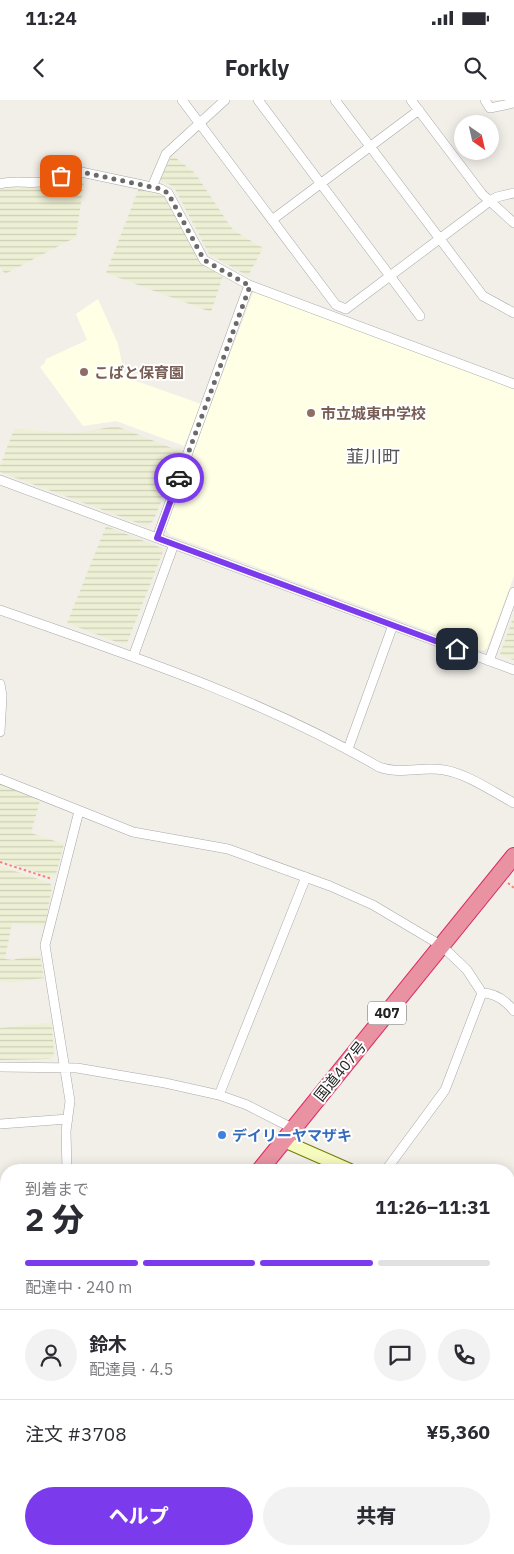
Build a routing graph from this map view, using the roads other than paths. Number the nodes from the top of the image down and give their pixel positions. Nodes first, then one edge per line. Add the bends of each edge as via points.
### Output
1 (182, 100) edge
2 (226, 100) edge
3 (258, 100) edge
4 (335, 100) edge
5 (411, 100) edge
6 (484, 100) edge
7 (514, 103) edge
8 (419, 110) junction
9 (199, 124) junction
10 (370, 147) junction
11 (0, 184) edge
12 (321, 184) junction
13 (152, 187) junction
14 (514, 193) edge
15 (490, 201) junction
16 (272, 220) junction
17 (514, 224) edge
18 (440, 239) junction
19 (390, 276) junction
20 (250, 286) junction
21 (514, 313) edge
22 (420, 316) dead end
23 (514, 384) edge
24 (0, 480) edge
25 (157, 538) junction
26 (174, 544) junction
27 (514, 592) edge
28 (0, 610) edge
29 (393, 625) junction
30 (133, 657) junction
31 (489, 660) junction
32 (514, 670) edge
33 (0, 684) edge
34 (0, 732) edge
35 (348, 749) junction
36 (0, 779) edge
37 (514, 803) edge
38 (79, 811) junction
39 (514, 856) edge
40 (306, 877) junction
41 (442, 946) junction
42 (482, 994) junction
43 (514, 1011) edge
44 (0, 1067) edge
45 (63, 1068) junction
46 (219, 1095) junction
47 (68, 1119) junction
48 (0, 1124) edge
49 (289, 1135) junction
50 (66, 1164) edge
51 (265, 1164) edge
52 (340, 1164) edge
53 (390, 1164) edge

1 - 9 street
2 - 9 street
3 - 12 street
4 - 10 street
5 - 8 street
6 - 7 street via 490,108
8 - 10 street
8 - 15 street
9 - 13 street via 166,154
9 - 16 street
10 - 12 street
10 - 18 street
11 - 13 street via 47,181 70,172 81,172
12 - 16 street
12 - 19 street
13 - 20 street via 168,193 204,260
14 - 15 street via 497,196
15 - 17 street
15 - 18 street
16 - 19 street via 336,305 346,308
18 - 19 street
18 - 21 street via 483,296
19 - 22 street
20 - 23 street
20 - 25 street
24 - 25 street
25 - 26 street
26 - 29 street
26 - 30 street
27 - 31 street
28 - 30 street
29 - 31 street
29 - 35 street
30 - 35 street via 289,719
31 - 32 street
33 - 34 street
35 - 37 street via 390,771 443,769 456,773
36 - 38 street
38 - 40 street via 133,832 228,849
38 - 45 street via 45,945
39 - 41 highway, 国道407号 / 407
40 - 41 street via 373,905
40 - 46 street
41 - 42 street via 467,970
41 - 49 highway, 国道407号 / 407
42 - 43 street via 490,993
42 - 53 street via 445,1090
44 - 45 street
45 - 46 street via 155,1081
45 - 47 street via 70,1101
46 - 49 street via 247,1106
47 - 48 street
47 - 50 street
49 - 51 highway, 国道407号 / 407
49 - 52 street

